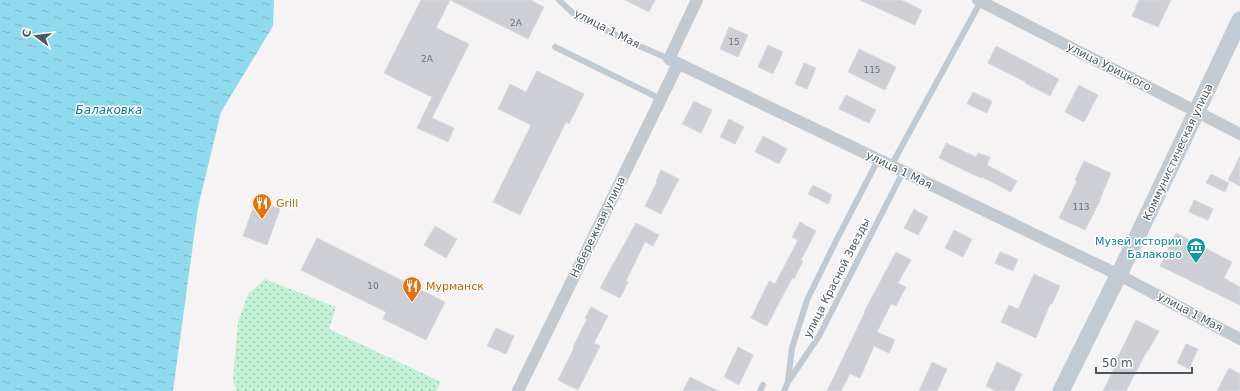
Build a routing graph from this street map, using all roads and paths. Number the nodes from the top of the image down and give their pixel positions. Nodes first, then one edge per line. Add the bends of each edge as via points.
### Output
1 (559, 0) edge
2 (697, 0) edge
3 (980, 1) edge
4 (1240, 20) edge
5 (555, 47) dead end
6 (673, 61) junction
7 (660, 99) junction
8 (1197, 112) junction
9 (1240, 134) edge
10 (878, 160) junction
11 (891, 166) junction
12 (903, 172) junction
13 (1119, 275) junction
14 (1240, 339) edge
15 (788, 382) junction
16 (518, 391) edge
17 (784, 391) edge
18 (1062, 391) edge

1 - 6 lane, улица 1 Мая via 576,16
2 - 6 street, Набережная улица
3 - 8 street, улица Урицкого
3 - 11 lane
4 - 8 main road, Коммунистическая улица
5 - 7 lane
6 - 7 street, Набережная улица
6 - 10 street, улица 1 Мая
7 - 16 street, Набережная улица
8 - 9 street, улица Урицкого
8 - 13 main road, Коммунистическая улица
10 - 11 street, улица 1 Мая
10 - 15 lane via 807,300 792,348
11 - 12 street, улица 1 Мая
12 - 13 street, улица 1 Мая
12 - 15 lane, улица Красной Звезды via 819,336
13 - 14 street, улица 1 Мая
13 - 18 main road, Коммунистическая улица
15 - 17 lane, улица Красной Звезды

